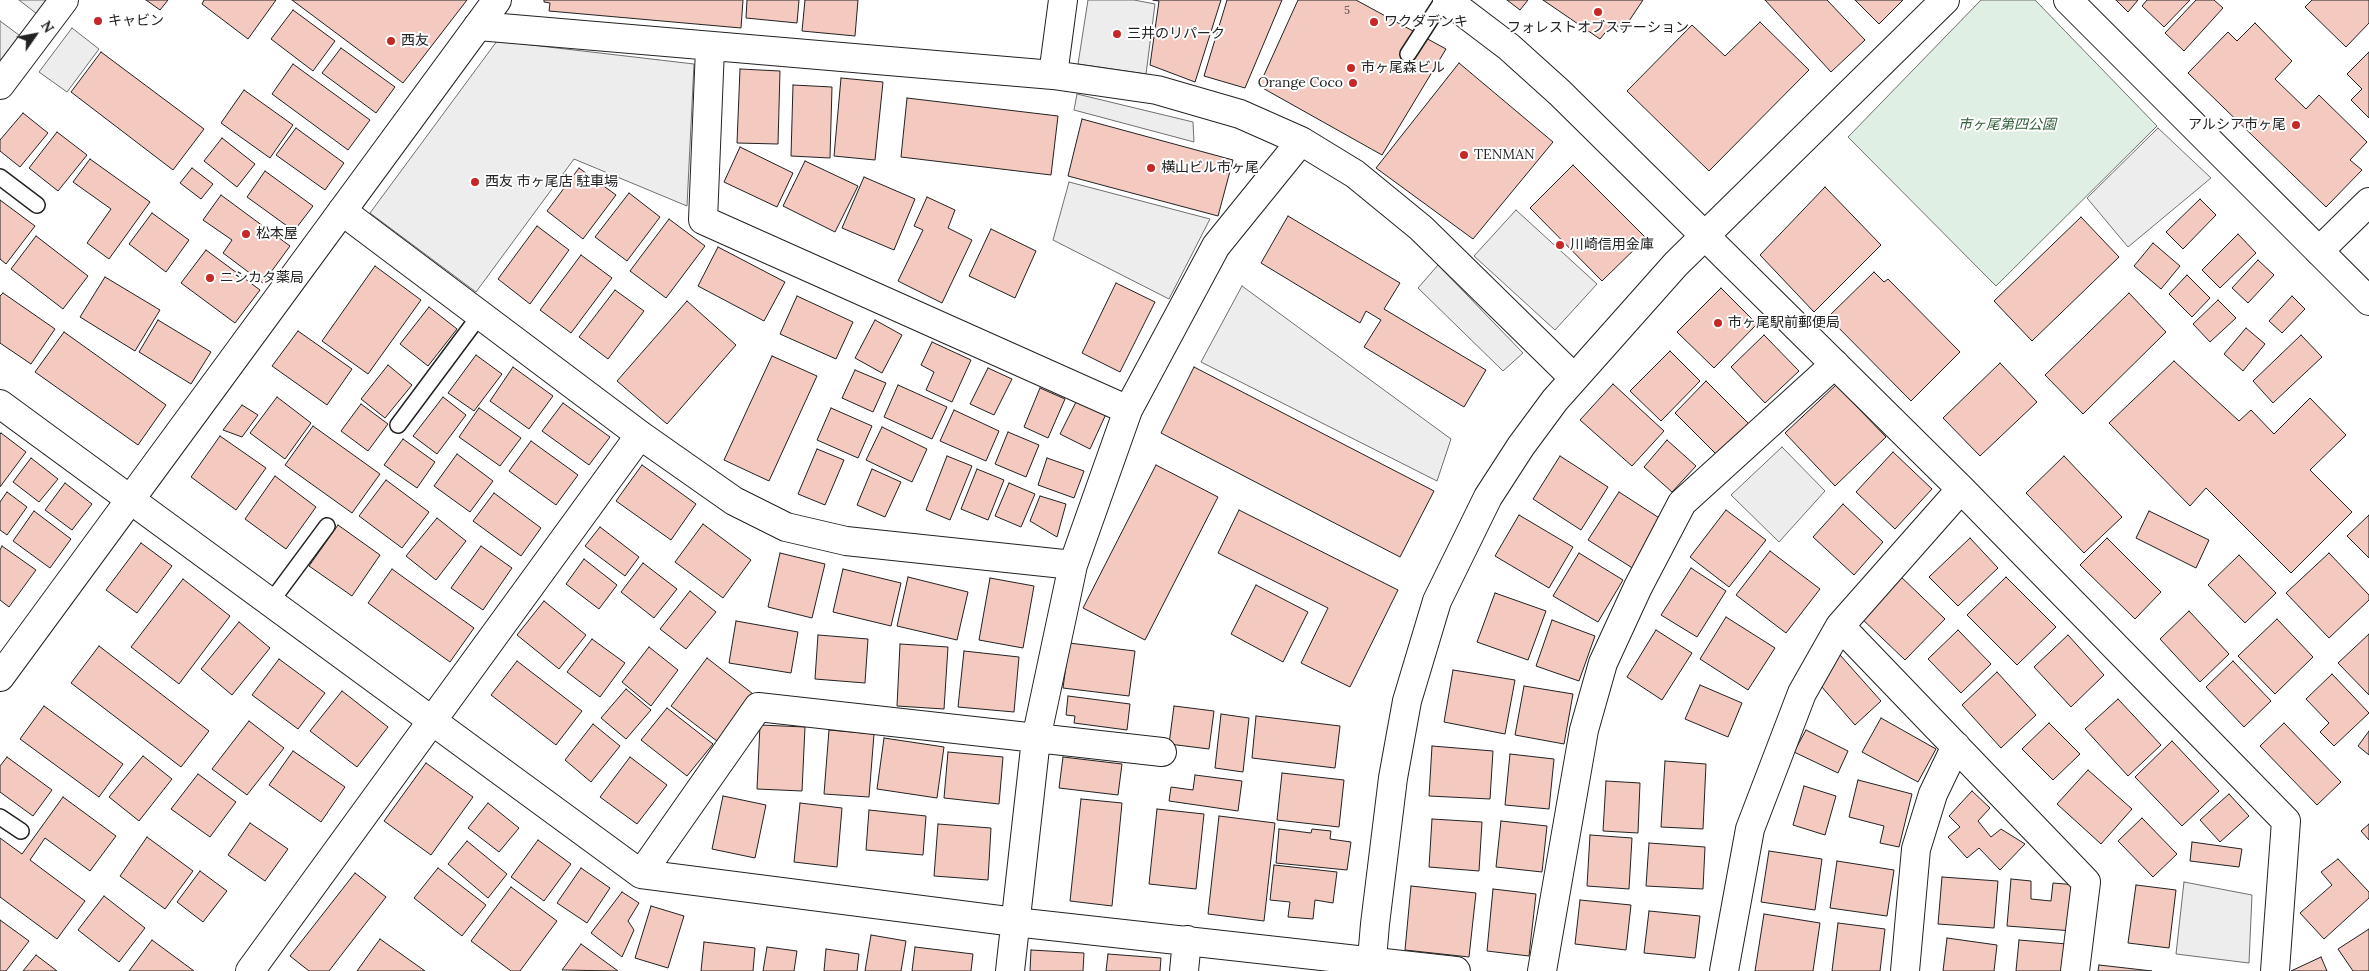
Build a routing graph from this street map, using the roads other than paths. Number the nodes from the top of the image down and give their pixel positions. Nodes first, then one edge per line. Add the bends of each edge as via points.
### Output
1 (64, 0) edge
2 (497, 0) edge
3 (1063, 0) edge
4 (1443, 0) edge
5 (1447, 0) edge
6 (1944, 0) edge
7 (2068, 0) edge
8 (478, 26) junction
9 (710, 48) junction
10 (1408, 54) dead end
11 (1053, 75) junction
12 (0, 85) edge
13 (1301, 141) junction
14 (0, 177) edge
15 (2369, 202) edge
16 (38, 205) dead end
17 (342, 211) junction
18 (1705, 236) junction
19 (2319, 251) junction
20 (2369, 301) edge
21 (480, 315) junction
22 (1835, 364) junction
23 (1574, 378) junction
24 (0, 404) edge
25 (1128, 410) junction
26 (398, 425) dead end
27 (640, 434) junction
28 (1961, 488) junction
29 (130, 500) junction
30 (327, 526) dead end
31 (1073, 565) junction
32 (270, 603) junction
33 (1840, 626) junction
34 (0, 677) edge
35 (432, 721) junction
36 (1036, 739) junction
37 (1956, 746) junction
38 (1162, 752) dead end
39 (0, 817) edge
40 (21, 831) dead end
41 (641, 874) junction
42 (1015, 922) junction
43 (1187, 940) junction
44 (1372, 966) edge
45 (250, 971) edge
46 (1010, 971) edge
47 (1184, 971) edge
48 (1456, 971) edge
49 (1542, 971) edge
50 (1724, 971) edge
51 (1905, 971) edge
52 (2075, 971) edge
53 (2275, 971) edge

1 - 12 street
2 - 8 street
3 - 11 street
4 - 10 lane
5 - 18 street via 1509,47 1560,93
6 - 18 street
7 - 19 street
8 - 9 street
8 - 17 street
9 - 11 street
9 - 25 street via 703,220
11 - 13 street via 1157,90 1240,114
13 - 23 street via 1355,174 1421,228
13 - 25 street via 1216,246
14 - 16 lane
15 - 19 street
17 - 21 street
17 - 29 street
18 - 22 street
18 - 23 street
19 - 20 street
21 - 26 lane
21 - 27 street
22 - 28 street
22 - 49 street via 1682,503 1638,587 1603,663 1584,730
23 - 44 street via 1521,446 1488,498 1437,601 1407,701 1393,778 1374,924
24 - 29 street
25 - 31 street
27 - 31 street via 734,501 786,527 846,541
27 - 35 street
28 - 33 street
28 - 53 street via 2286,821
29 - 32 street
29 - 34 street
30 - 32 lane
31 - 36 street
32 - 35 street
33 - 37 street
33 - 50 street via 1802,693 1750,829
35 - 41 street
35 - 45 street
36 - 38 street
36 - 41 street via 758,707
36 - 42 street
37 - 51 street via 1933,794 1916,849
37 - 52 street via 2086,882
39 - 40 lane
41 - 42 street
42 - 43 street
42 - 46 street
43 - 44 street
43 - 47 street
44 - 48 street

